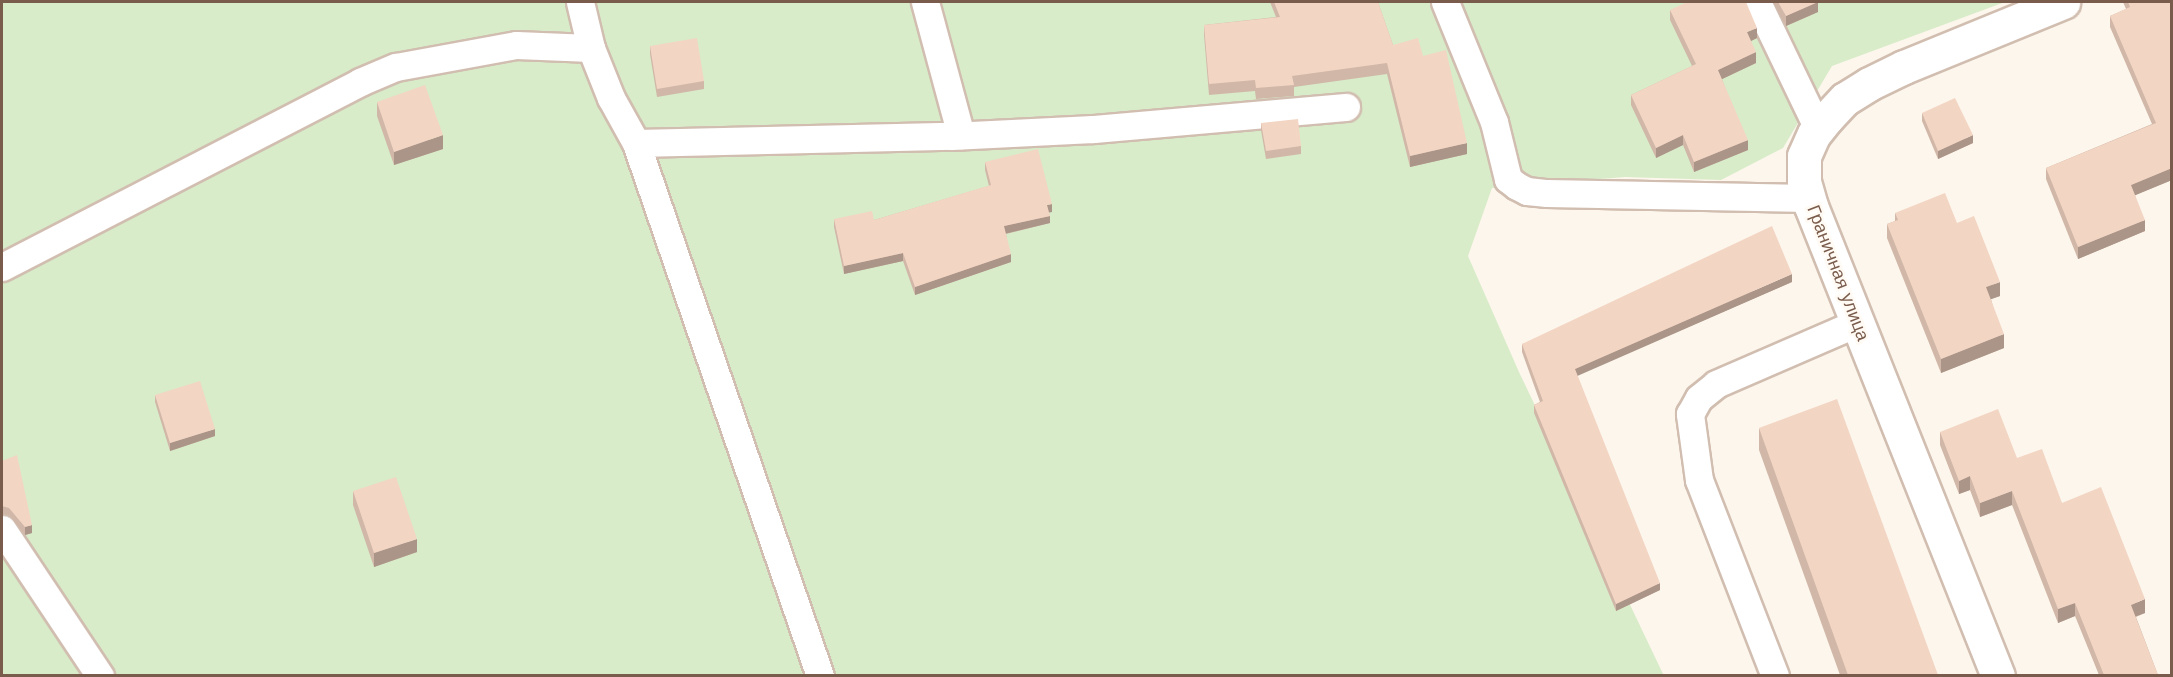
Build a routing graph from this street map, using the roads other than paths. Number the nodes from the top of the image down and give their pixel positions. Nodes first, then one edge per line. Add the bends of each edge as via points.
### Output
1 (580, 2) edge
2 (925, 2) edge
3 (1445, 2) edge
4 (1757, 2) edge
5 (2052, 4) edge
6 (591, 48) junction
7 (1346, 107) dead end
8 (1818, 129) junction
9 (961, 135) junction
10 (636, 143) junction
11 (1808, 198) junction
12 (2, 267) edge
13 (1857, 323) junction
14 (2, 528) edge
15 (100, 675) edge
16 (820, 675) edge
17 (1775, 675) edge
18 (1998, 675) edge

1 - 6 lane
2 - 9 lane
3 - 11 lane via 1494,122 1508,179 1517,186 1547,193
4 - 8 lane
5 - 8 street, Граничная улица via 1869,84 1845,99
6 - 10 lane via 611,98
6 - 12 lane via 516,45 396,68 360,82
7 - 9 lane via 1093,129
8 - 11 street, Граничная улица via 1804,156
9 - 10 lane
10 - 16 lane
11 - 13 street, Граничная улица
13 - 17 lane via 1716,384 1699,398 1689,414 1699,480
13 - 18 street, Граничная улица
14 - 15 lane

